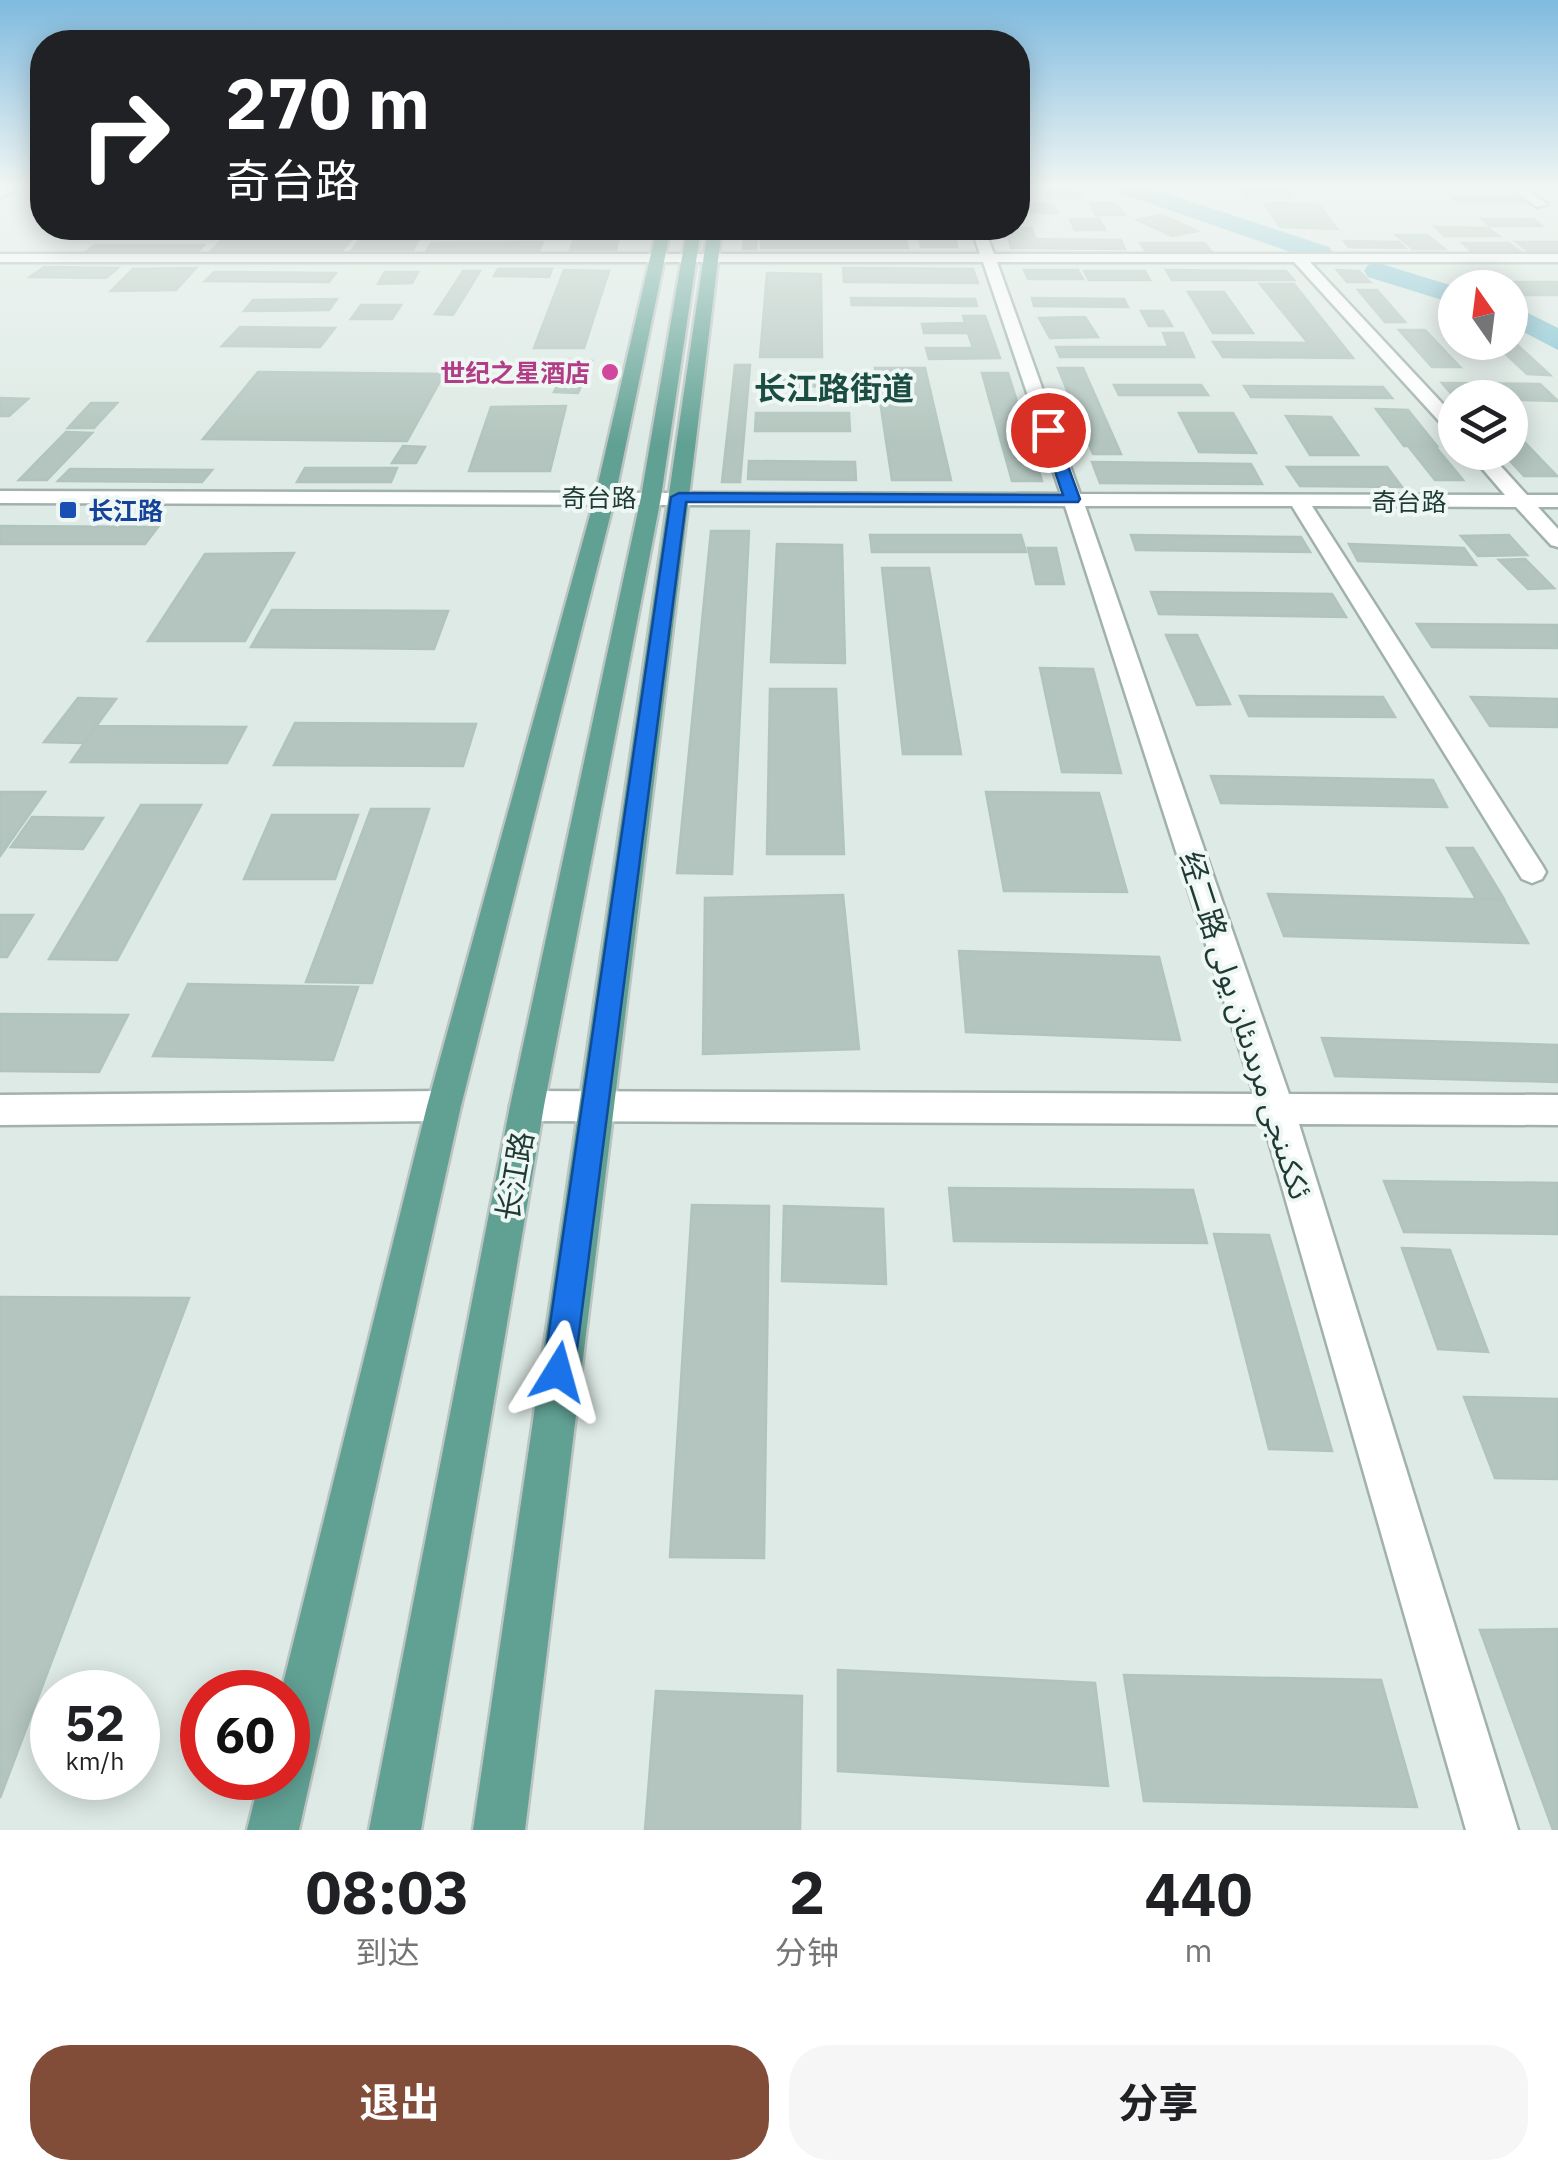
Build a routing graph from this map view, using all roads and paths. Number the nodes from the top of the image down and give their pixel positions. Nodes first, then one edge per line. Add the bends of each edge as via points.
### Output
1 (654, 272) edge
2 (698, 272) edge
3 (994, 272) edge
4 (1311, 272) edge
5 (1438, 410) edge
6 (1493, 470) edge
7 (0, 497) edge
8 (605, 497) junction
9 (665, 497) junction
10 (1072, 499) junction
11 (1298, 500) junction
12 (1522, 502) junction
13 (1558, 502) edge
14 (1558, 542) edge
15 (1532, 872) dead end
16 (596, 1104) junction
17 (444, 1106) junction
18 (527, 1106) junction
19 (1276, 1107) junction
20 (0, 1110) edge
21 (1558, 1110) edge
22 (310, 1674) edge
23 (280, 1800) edge
24 (273, 1830) edge
25 (395, 1830) edge
26 (499, 1830) edge
27 (1492, 1830) edge

1 - 8 main road
2 - 9 main road
3 - 10 street, 经二路 ئككىنجى مرىدىئان يولى
4 - 5 street
6 - 12 street
7 - 8 street, 奇台路
8 - 9 street, 奇台路
8 - 17 main road
9 - 10 street, 奇台路
9 - 16 main road
9 - 18 main road, 长江路
10 - 11 street, 奇台路
10 - 19 street, 经二路 ئككىنجى مرىدىئان يولى
11 - 12 street, 奇台路
11 - 15 street
12 - 13 street, 奇台路
12 - 14 street
16 - 18 street
16 - 19 street
16 - 26 main road
17 - 20 street
17 - 22 main road
18 - 25 main road, 长江路
19 - 21 street
19 - 27 street, 经二路 ئككىنجى مرىدىئان يولى
23 - 24 main road

